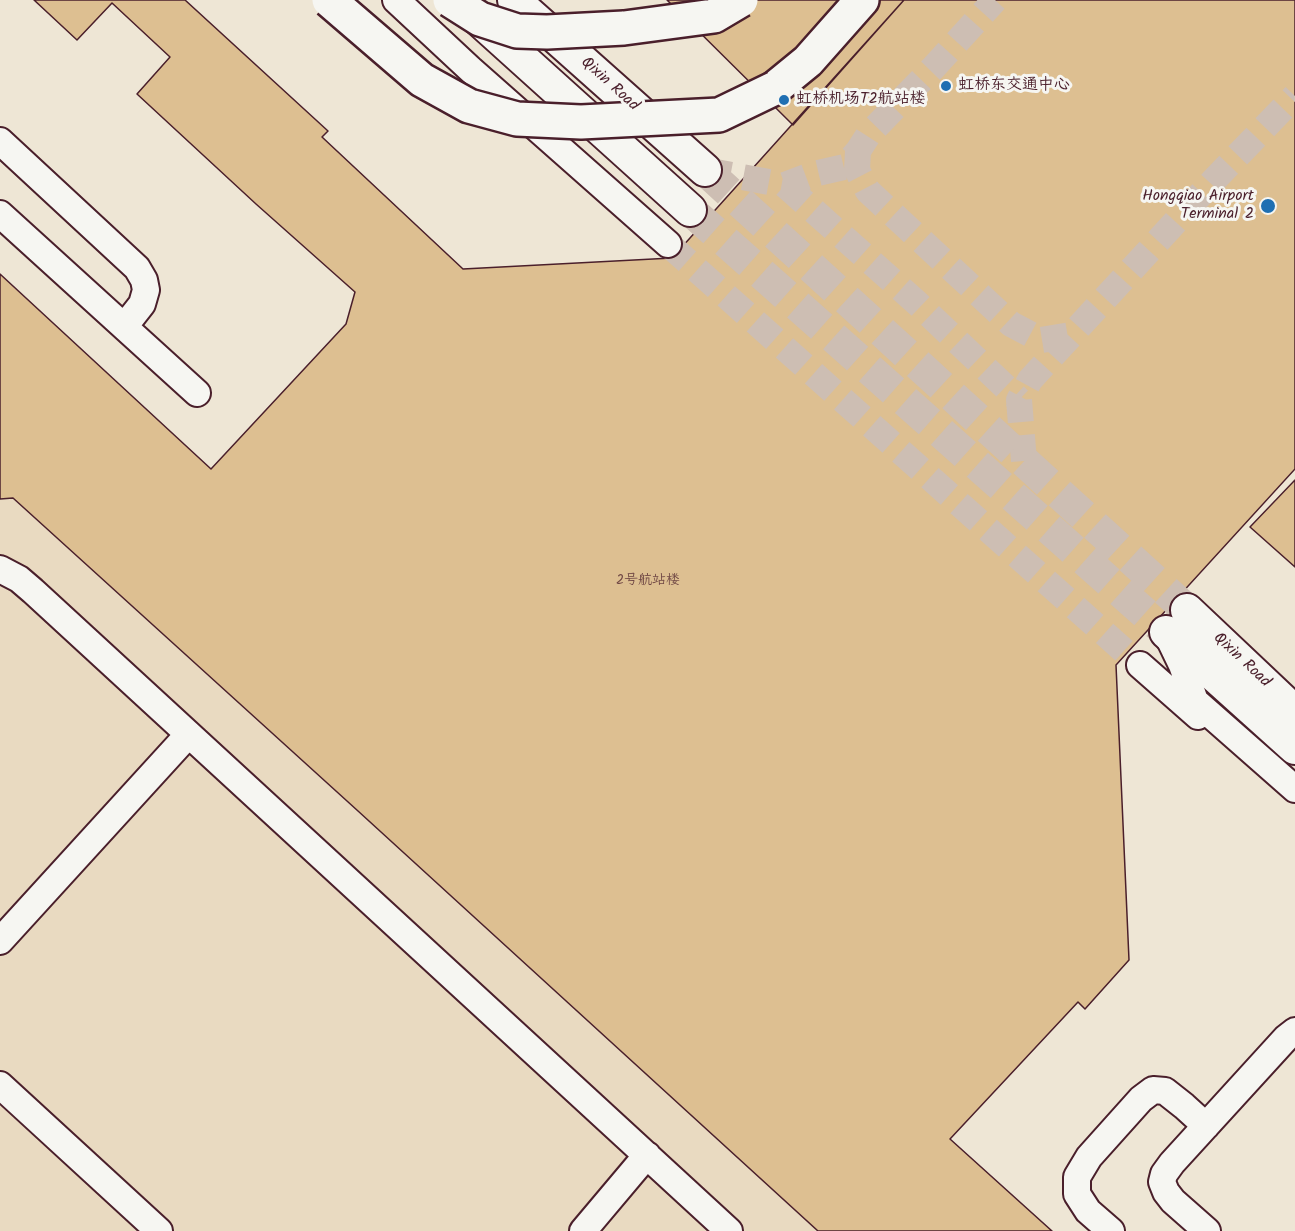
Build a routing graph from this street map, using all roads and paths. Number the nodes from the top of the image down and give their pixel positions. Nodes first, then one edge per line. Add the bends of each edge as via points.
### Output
1 (329, 0) edge
2 (396, 0) edge
3 (450, 0) edge
4 (457, 0) edge
5 (514, 0) edge
6 (741, 0) edge
7 (862, 0) edge
8 (0, 141) edge
9 (705, 170) dead end
10 (690, 210) tunnel mouth
11 (0, 214) edge
12 (668, 244) tunnel mouth
13 (123, 325) junction
14 (197, 393) dead end
15 (0, 569) edge
16 (1176, 621) junction
17 (1140, 664) tunnel mouth
18 (1295, 695) edge
19 (1295, 712) edge
20 (188, 735) junction
21 (1295, 748) edge
22 (1293, 793) edge
23 (0, 941) edge
24 (1295, 1031) edge
25 (0, 1084) edge
26 (1206, 1126) junction
27 (646, 1155) junction
28 (159, 1231) edge
29 (583, 1231) edge
30 (729, 1231) edge
31 (1111, 1231) edge
32 (1207, 1231) edge

1 - 7 highway, bridge via 422,80 469,106 517,119 582,122 719,115 775,88 808,61
2 - 12 street
3 - 6 highway, bridge via 480,19 517,31 548,32 624,28 714,16
4 - 10 main road
5 - 9 main road, Qixin Road
8 - 13 street via 137,268 146,290 142,304
11 - 13 street
13 - 14 street
15 - 20 street via 33,591
16 - 18 main road
16 - 19 main road, Qixin Road
16 - 21 main road
16 - 22 street via 1182,665 1194,701
17 - 22 street
20 - 23 street
20 - 27 street
24 - 26 street
25 - 28 street
26 - 31 street via 1165,1091 1153,1090 1141,1099 1089,1157 1077,1177 1077,1194 1088,1211
26 - 32 street via 1172,1162 1162,1182 1173,1201
27 - 29 street
27 - 30 street

